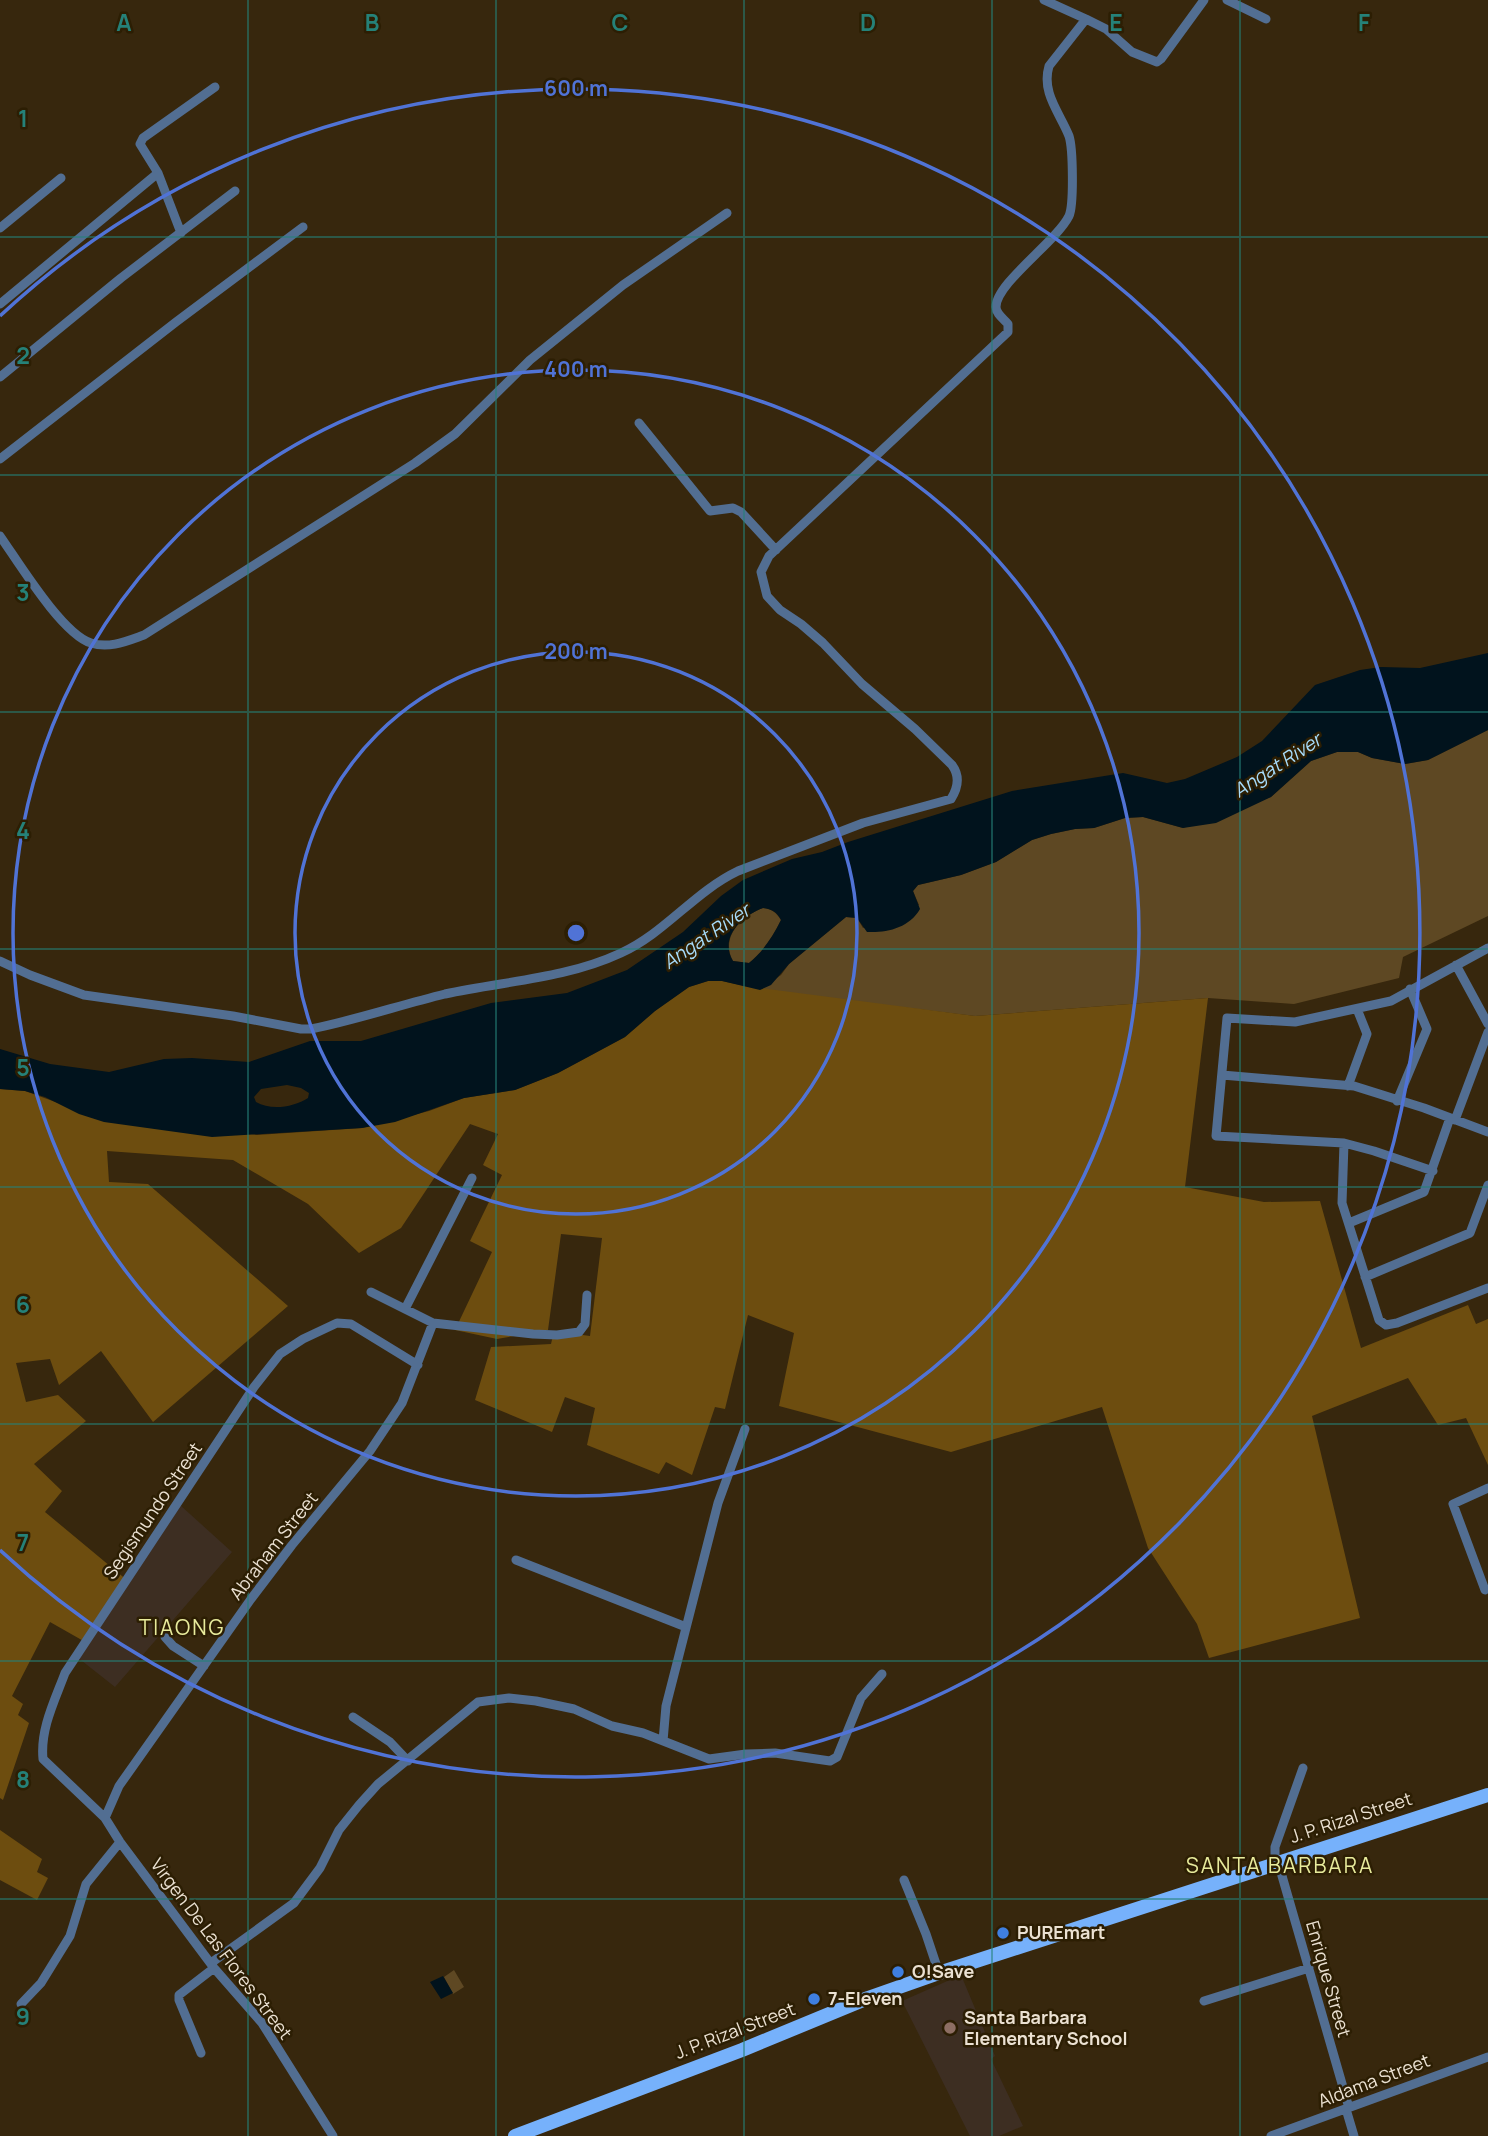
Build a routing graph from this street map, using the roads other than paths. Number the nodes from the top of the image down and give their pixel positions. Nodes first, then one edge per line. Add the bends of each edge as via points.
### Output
1 (1044, 0) edge
2 (1204, 0) edge
3 (1227, 0) edge
4 (1086, 19) junction
5 (1266, 19) dead end
6 (215, 87) dead end
7 (158, 173) junction
8 (61, 178) dead end
9 (235, 191) dead end
10 (727, 213) dead end
11 (303, 227) dead end
12 (0, 228) edge
13 (181, 233) junction
14 (0, 303) edge
15 (0, 377) edge
16 (639, 423) dead end
17 (0, 459) edge
18 (0, 536) edge
19 (776, 550) junction
20 (1488, 948) edge
21 (0, 961) edge
22 (1455, 965) junction
23 (1410, 989) junction
24 (1357, 1009) junction
25 (1488, 1024) edge
26 (1488, 1032) edge
27 (1222, 1075) junction
28 (1348, 1086) junction
29 (1398, 1101) junction
30 (1453, 1119) junction
31 (1488, 1132) edge
32 (1344, 1143) junction
33 (1433, 1171) junction
34 (472, 1178) dead end
35 (1488, 1185) edge
36 (1349, 1223) junction
37 (1365, 1277) junction
38 (1488, 1288) edge
39 (371, 1292) dead end
40 (587, 1295) dead end
41 (405, 1309) junction
42 (433, 1323) junction
43 (418, 1365) junction
44 (745, 1429) dead end
45 (1488, 1488) edge
46 (516, 1560) dead end
47 (1485, 1590) dead end
48 (686, 1627) junction
49 (164, 1637) dead end
50 (204, 1666) junction
51 (882, 1674) dead end
52 (354, 1717) dead end
53 (663, 1741) junction
54 (408, 1761) junction
55 (1303, 1768) dead end
56 (1488, 1795) edge
57 (105, 1818) junction
58 (120, 1842) junction
59 (1276, 1861) junction
60 (904, 1880) dead end
61 (213, 1966) junction
62 (1309, 1968) junction
63 (939, 1973) junction
64 (1204, 2001) dead end
65 (22, 2004) dead end
66 (201, 2053) dead end
67 (1488, 2057) edge
68 (1348, 2108) junction
69 (333, 2136) edge
70 (515, 2136) edge
71 (1270, 2136) edge
72 (1354, 2136) edge

1 - 4 street
2 - 4 street via 1157,62 1132,52 1106,29
3 - 5 street
4 - 19 street via 1046,75 1050,98 1070,138 1073,197 1069,215 1007,284 995,305 1008,332
6 - 7 street via 143,138 142,150
7 - 13 street
7 - 14 street
8 - 12 street
9 - 13 street
10 - 18 street via 623,285 530,360 455,434 415,463 144,635 117,645 93,644 74,635
11 - 17 street
13 - 15 street
16 - 19 street via 710,511 733,508 741,512
19 - 21 street via 761,572 767,596 824,643 862,684 953,765 957,790 951,799 863,823 738,871 720,880 649,938 599,962 446,994 311,1029 84,995
20 - 22 street
22 - 23 street
22 - 25 street
23 - 24 street via 1391,1001
23 - 29 street via 1427,1030
24 - 27 street via 1295,1023 1227,1018
24 - 28 street via 1367,1034
26 - 30 street
27 - 28 street
27 - 32 street via 1216,1136
28 - 29 street
29 - 30 street
30 - 31 street
30 - 33 street
32 - 33 street
32 - 36 street via 1342,1203
33 - 36 street via 1424,1192
34 - 41 street
35 - 37 street via 1470,1233
36 - 37 street
37 - 38 street via 1379,1320 1386,1325
39 - 41 street
40 - 42 street via 585,1324 579,1332 533,1334
41 - 42 street
42 - 43 street, Abraham Street
43 - 50 street, Abraham Street via 402,1403 370,1451 292,1545
43 - 57 street, Segismundo Street via 351,1324 337,1323 280,1354 254,1387 65,1673 50,1713 43,1759
44 - 48 street via 718,1503
45 - 47 street via 1453,1504
46 - 48 street
48 - 53 street via 666,1706
49 - 50 street
50 - 57 street, Abraham Street via 120,1786
51 - 53 street via 861,1698 837,1757 830,1761 775,1753 709,1759
52 - 54 street
53 - 54 street via 574,1709 509,1698 478,1702
54 - 61 street via 378,1784 352,1813 294,1903
55 - 59 street via 1275,1847
56 - 59 main road, J. P. Rizal Street
57 - 58 street, Virgen De Las Flores Street
58 - 61 street, Virgen De Las Flores Street
58 - 65 street via 86,1884 69,1936 41,1983
59 - 62 street, Enrique Street
59 - 63 main road, J. P. Rizal Street
60 - 63 street
61 - 66 street via 179,1995
61 - 69 street, Virgen De Las Flores Street via 262,2023
62 - 64 street
62 - 68 street, Enrique Street
63 - 70 main road, J. P. Rizal Street
67 - 68 street, Aldama Street
68 - 71 street, Aldama Street
68 - 72 street, Enrique Street

